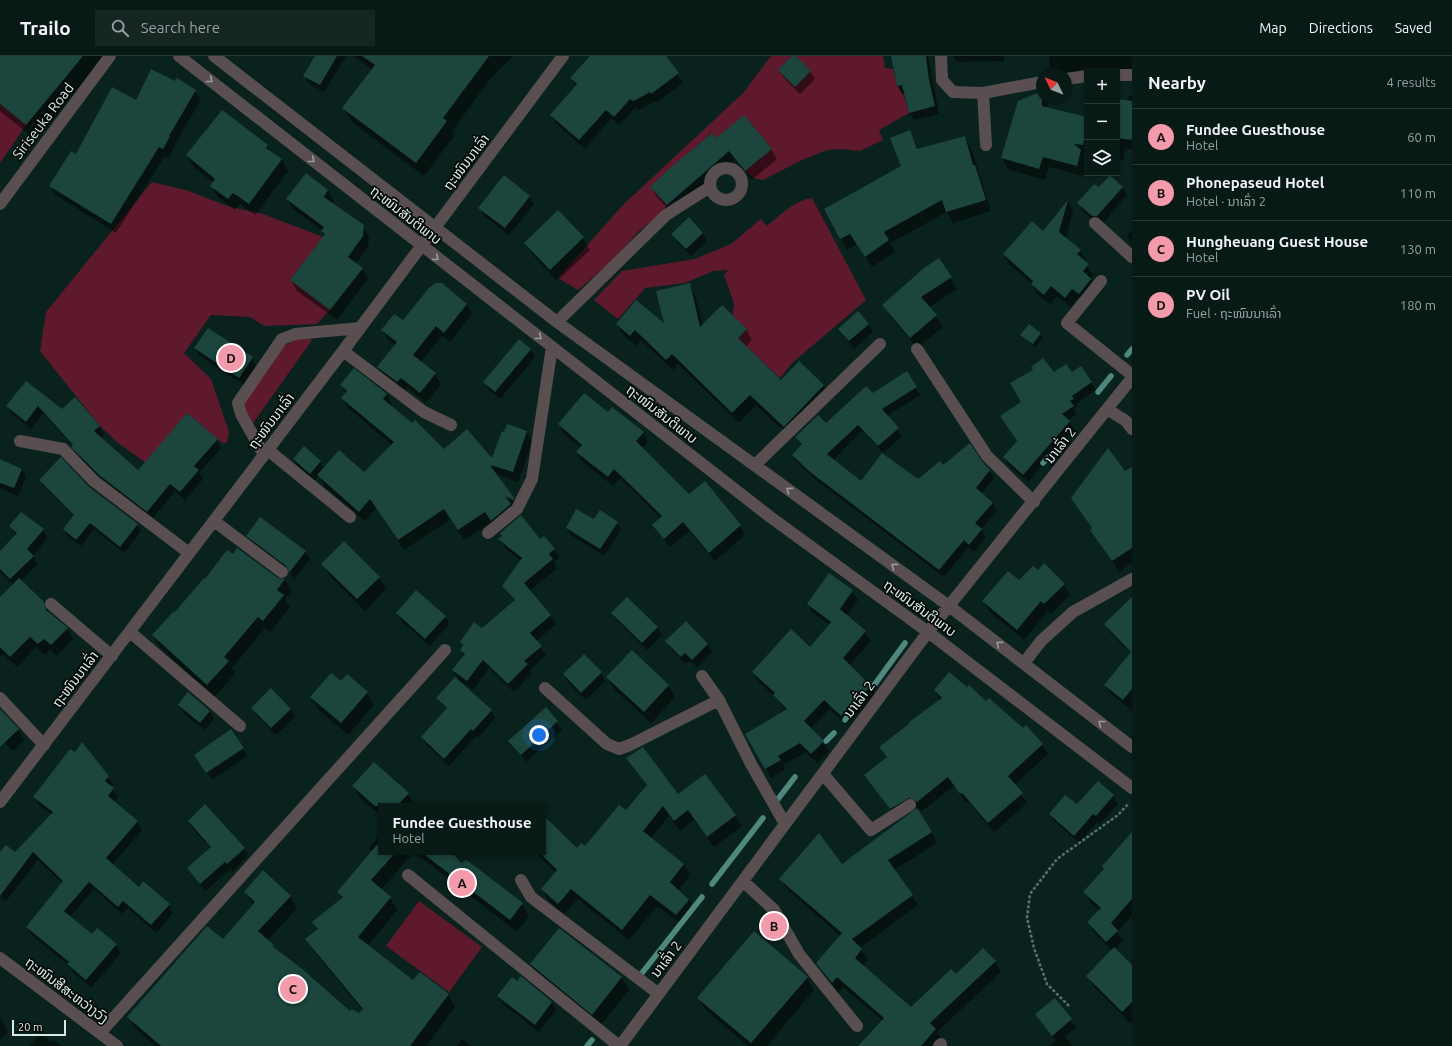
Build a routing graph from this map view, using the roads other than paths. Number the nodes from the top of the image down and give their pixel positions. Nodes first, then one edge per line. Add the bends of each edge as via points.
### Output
1 (110, 56) edge
2 (179, 56) edge
3 (214, 56) edge
4 (564, 56) edge
5 (941, 56) edge
6 (1120, 75) edge
7 (1132, 75) edge
8 (1084, 76) edge
9 (1072, 78) edge
10 (1036, 83) edge
11 (982, 93) junction
12 (986, 145) dead end
13 (710, 187) dead end
14 (0, 204) edge
15 (1095, 223) dead end
16 (435, 228) junction
17 (422, 246) junction
18 (1132, 257) edge
19 (1101, 281) dead end
20 (557, 322) junction
21 (360, 328) junction
22 (880, 344) dead end
23 (552, 347) junction
24 (917, 349) dead end
25 (343, 351) junction
26 (1132, 376) edge
27 (1107, 409) junction
28 (451, 424) dead end
29 (1132, 429) edge
30 (20, 441) dead end
31 (266, 452) junction
32 (754, 465) junction
33 (1034, 502) junction
34 (350, 517) dead end
35 (214, 521) junction
36 (488, 533) dead end
37 (189, 553) junction
38 (282, 572) dead end
39 (1132, 579) edge
40 (51, 604) dead end
41 (949, 606) junction
42 (130, 632) junction
43 (928, 632) junction
44 (445, 650) dead end
45 (112, 656) junction
46 (1024, 663) junction
47 (702, 676) dead end
48 (545, 688) dead end
49 (0, 698) edge
50 (719, 700) junction
51 (240, 726) dead end
52 (44, 745) junction
53 (1132, 748) edge
54 (823, 774) junction
55 (1132, 788) edge
56 (0, 802) edge
57 (910, 805) dead end
58 (785, 824) junction
59 (408, 875) dead end
60 (521, 880) dead end
61 (743, 881) junction
62 (0, 958) edge
63 (659, 994) junction
64 (858, 1026) dead end
65 (100, 1033) junction
66 (117, 1046) edge
67 (620, 1046) edge

1 - 14 street, Siriseuka Road
2 -> 17 street, ຖະໜົນສັນຕິພາບ
3 - 16 street, ຖະໜົນສັນຕິພາບ
4 - 16 street, ຖະໜົນນາເລົ່າ
5 - 11 street via 942,80 953,92
6 - 7 street
8 - 9 street
10 - 11 street
11 - 12 street
13 - 20 street via 666,215
15 - 18 street
16 - 17 street, ຖະໜົນນາເລົ່າ
16 - 20 street, ຖະໜົນສັນຕິພາບ
17 - 21 street, ຖະໜົນນາເລົ່າ
17 -> 23 street, ຖະໜົນສັນຕິພາບ
19 - 26 street via 1067,323
20 - 32 street, ຖະໜົນສັນຕິພາບ
21 - 25 street, ຖະໜົນນາເລົ່າ
21 - 31 street via 295,334 282,339 238,403 241,414
22 - 32 street
23 - 36 street via 532,479 517,509
23 - 43 street, ຖະໜົນສັນຕິພາບ via 769,516
24 - 33 street via 987,456
25 - 28 street via 424,412
25 - 31 street, ຖະໜົນນາເລົ່າ
26 - 27 street, ນາເລົ່າ 2
27 - 29 street via 1126,421
27 - 33 street, ນາເລົ່າ 2
30 - 37 street via 63,449 94,481
31 - 34 street
31 - 35 street, ຖະໜົນນາເລົ່າ
41 -> 32 street, ຖະໜົນສັນຕິພາບ
33 - 41 street, ນາເລົ່າ 2
35 - 37 street, ຖະໜົນນາເລົ່າ
35 - 38 street
37 - 42 street, ຖະໜົນນາເລົ່າ
39 - 46 street via 1073,612 1041,641
40 - 45 street
41 - 43 street, ນາເລົ່າ 2
46 -> 41 street, ຖະໜົນສັນຕິພາບ
42 - 45 street, ຖະໜົນນາເລົ່າ
42 - 51 street
43 - 54 street, ນາເລົ່າ 2
43 - 55 street, ຖະໜົນສັນຕິພາບ
44 - 65 street
45 - 52 street, ຖະໜົນນາເລົ່າ
53 -> 46 street, ຖະໜົນສັນຕິພາບ
47 - 50 street
48 - 50 street via 607,744 619,749
49 - 52 street
50 - 58 street
52 - 56 street, ຖະໜົນນາເລົ່າ
54 - 57 street via 871,830
54 - 58 street, ນາເລົ່າ 2
58 - 61 street, ນາເລົ່າ 2
59 - 67 street
60 - 63 street via 531,897
61 - 63 street, ນາເລົ່າ 2
61 - 64 street via 774,910 799,954
62 - 65 street, ຖະໜົນສີສະຫວ່າງວົງ
63 - 67 street, ນາເລົ່າ 2
65 - 66 street, ຖະໜົນສີສະຫວ່າງວົງ

